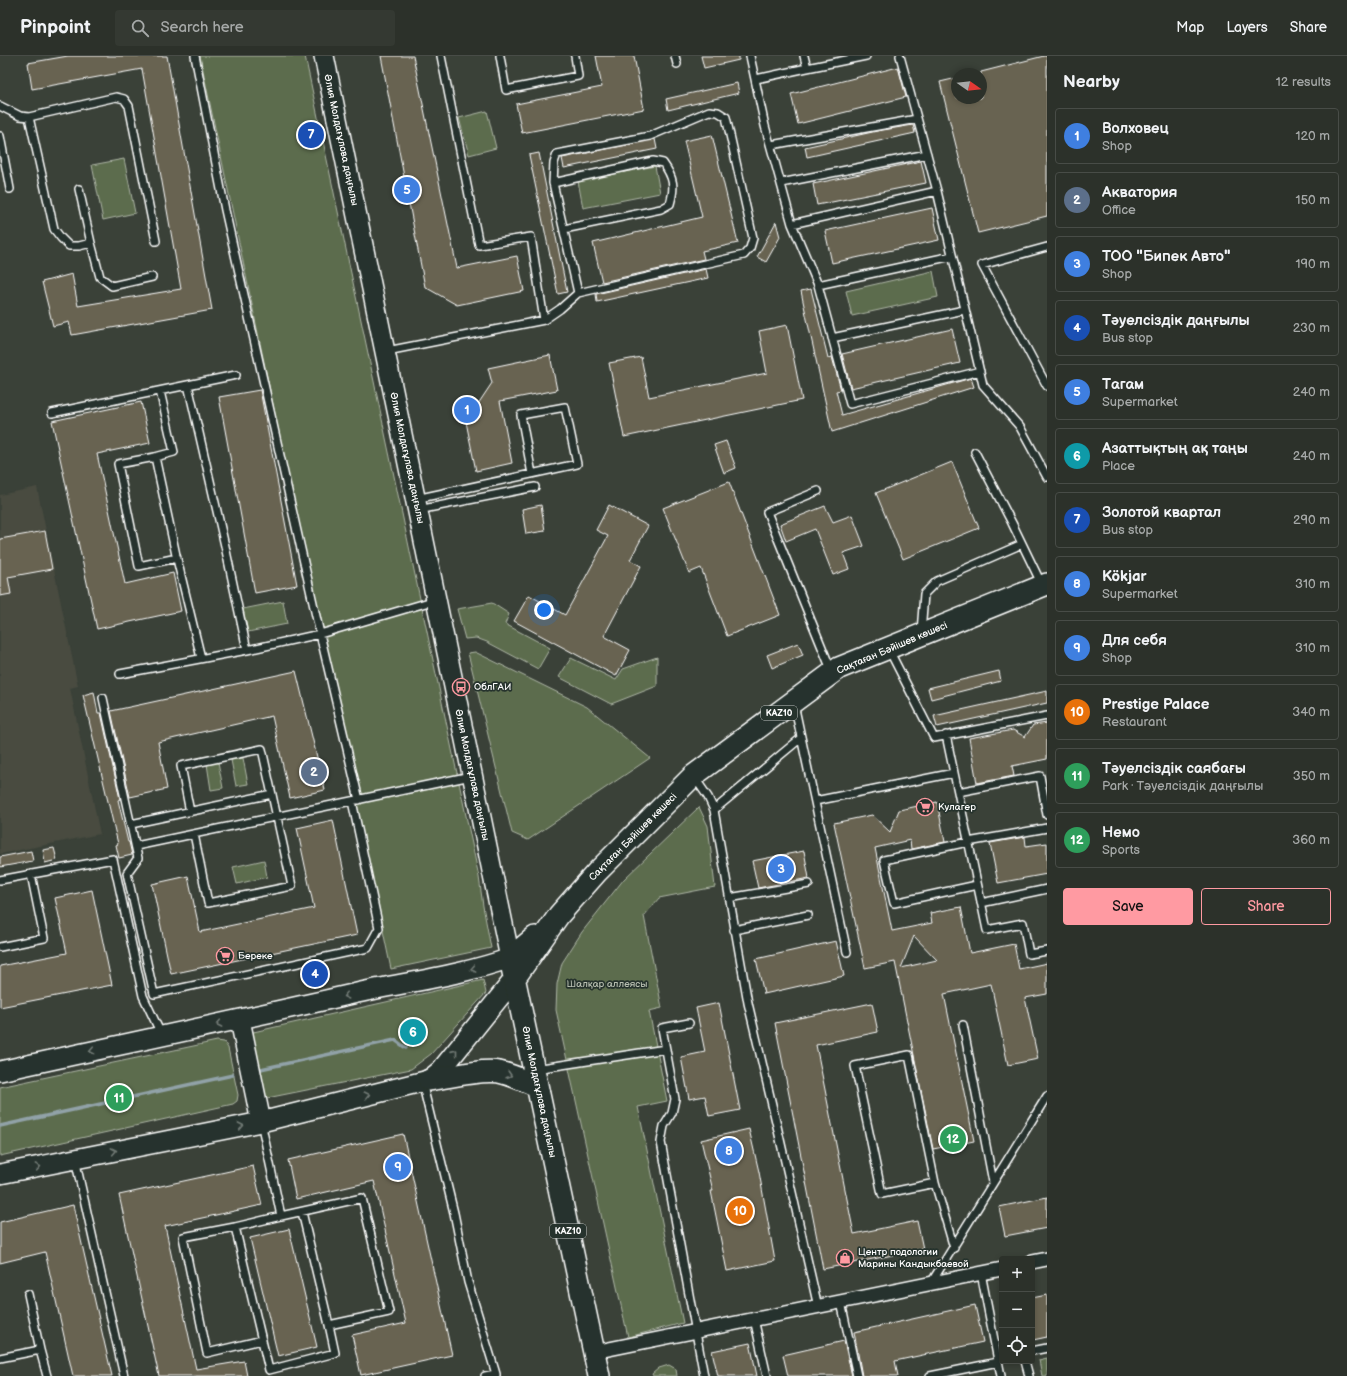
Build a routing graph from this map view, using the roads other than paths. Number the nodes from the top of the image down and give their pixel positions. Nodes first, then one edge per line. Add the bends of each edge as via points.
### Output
1 (195, 56) edge
2 (324, 56) edge
3 (441, 56) edge
4 (500, 56) edge
5 (575, 56) edge
6 (675, 56) edge
7 (750, 56) edge
8 (804, 56) edge
9 (866, 56) edge
10 (900, 56) edge
11 (677, 64) dead end
12 (807, 68) junction
13 (756, 80) junction
14 (0, 106) edge
15 (29, 117) junction
16 (917, 119) junction
17 (0, 136) edge
18 (771, 145) junction
19 (927, 154) junction
20 (553, 183) junction
21 (781, 183) junction
22 (10, 189) dead end
23 (79, 189) dead end
24 (937, 191) junction
25 (792, 224) junction
26 (564, 229) junction
27 (156, 242) dead end
28 (91, 243) junction
29 (1047, 247) edge
30 (952, 256) junction
31 (152, 277) dead end
32 (818, 285) junction
33 (578, 293) junction
34 (964, 310) junction
35 (544, 320) junction
36 (832, 338) junction
37 (384, 351) junction
38 (980, 371) junction
39 (236, 375) dead end
40 (188, 385) junction
41 (1047, 386) edge
42 (160, 391) junction
43 (52, 413) dead end
44 (975, 452) dead end
45 (155, 457) junction
46 (532, 474) junction
47 (1047, 477) edge
48 (535, 488) dead end
49 (818, 491) dead end
50 (417, 504) junction
51 (1022, 544) junction
52 (177, 558) junction
53 (1045, 587) edge
54 (436, 600) junction
55 (320, 634) junction
56 (921, 635) junction
57 (888, 648) junction
58 (247, 650) junction
59 (201, 658) junction
60 (832, 673) junction
61 (120, 674) dead end
62 (103, 698) dead end
63 (793, 702) junction
64 (1047, 716) edge
65 (946, 735) junction
66 (801, 738) junction
67 (954, 773) junction
68 (473, 776) junction
69 (693, 776) junction
70 (958, 792) junction
71 (272, 794) junction
72 (355, 800) junction
73 (814, 801) junction
74 (714, 810) junction
75 (190, 812) junction
76 (1047, 815) edge
77 (277, 816) junction
78 (131, 824) junction
79 (1047, 828) edge
80 (194, 834) junction
81 (968, 842) junction
82 (136, 846) junction
83 (31, 874) junction
84 (0, 880) edge
85 (809, 884) dead end
86 (977, 885) junction
87 (1047, 890) edge
88 (729, 898) junction
89 (981, 903) junction
90 (559, 915) junction
91 (808, 915) dead end
92 (734, 930) junction
93 (0, 947) edge
94 (1047, 951) edge
95 (847, 952) dead end
96 (510, 958) junction
97 (515, 978) junction
98 (154, 994) junction
99 (143, 996) junction
100 (240, 1020) junction
101 (689, 1023) dead end
102 (963, 1025) dead end
103 (162, 1036) junction
104 (666, 1049) junction
105 (0, 1071) edge
106 (536, 1078) junction
107 (425, 1081) junction
108 (1047, 1096) edge
109 (261, 1122) junction
110 (75, 1159) junction
111 (0, 1174) edge
112 (993, 1182) junction
113 (935, 1183) junction
114 (302, 1212) junction
115 (281, 1216) junction
116 (235, 1226) junction
117 (954, 1248) junction
118 (1047, 1259) edge
119 (1035, 1261) edge
120 (999, 1270) edge
121 (981, 1273) junction
122 (931, 1284) junction
123 (28, 1294) dead end
124 (841, 1302) junction
125 (818, 1307) junction
126 (754, 1319) junction
127 (329, 1325) junction
128 (695, 1331) junction
129 (262, 1340) junction
130 (1047, 1348) edge
131 (40, 1350) junction
132 (1035, 1350) edge
133 (594, 1352) junction
134 (0, 1358) edge
135 (998, 1362) junction
136 (1027, 1364) edge
137 (496, 1375) edge
138 (47, 1376) edge
139 (124, 1376) edge
140 (485, 1376) edge
141 (599, 1376) edge
142 (704, 1376) edge
143 (767, 1376) edge
144 (857, 1376) edge
145 (930, 1376) edge
146 (1001, 1376) edge
147 (1029, 1376) edge

1 - 55 lane via 225,210
2 - 37 street, Әлия Молдағұлова даңғылы
3 - 35 lane via 479,245 531,236
4 - 5 lane via 506,90 578,76
6 - 11 lane
7 - 13 lane
8 - 12 lane
9 - 12 lane
10 - 16 lane
12 - 13 lane
13 - 18 lane
14 - 15 lane via 20,116
15 - 27 lane via 116,97 124,99 129,106
15 - 28 lane via 54,229 69,246
16 - 18 lane
16 - 19 lane
17 - 22 lane
18 - 21 lane
19 - 21 lane
19 - 24 lane
20 - 26 lane
20 - 26 lane via 653,161 663,163 671,174 674,192 670,204 661,209
20 - 33 lane via 557,154 650,136 709,111 718,112 726,117 753,238 750,248 744,255
21 - 25 lane
23 - 28 lane
24 - 25 lane
24 - 30 lane
25 - 32 lane
26 - 33 lane
28 - 31 lane via 100,277 112,286
29 - 41 lane via 982,265
30 - 32 lane
30 - 34 lane
32 - 36 lane
33 - 35 lane
34 - 36 lane
34 - 38 lane
35 - 37 lane
36 - 38 lane via 850,404
37 - 50 street, Әлия Молдағұлова даңғылы
38 - 47 lane via 983,385 1020,427
39 - 40 lane
40 - 42 lane
40 - 58 lane
42 - 43 lane
42 - 45 lane via 174,452
44 - 51 lane
45 - 52 lane
45 - 52 lane via 118,464 139,566
46 - 46 lane via 577,464 565,406 521,415
46 - 50 lane
48 - 50 lane
49 - 60 lane via 767,512
50 - 54 street, Әлия Молдағұлова даңғылы
51 - 53 lane
51 - 56 lane via 937,581 924,594
52 - 59 lane
53 - 56 main road, Сақтаған Бәйішев көшесі / KAZ10
54 - 55 lane
54 - 68 street, Әлия Молдағұлова даңғылы
55 - 58 lane
55 - 72 lane
56 - 57 main road, Сақтаған Бәйішев көшесі / KAZ10
57 - 60 main road, Сақтаған Бәйішев көшесі / KAZ10
57 - 65 lane via 934,738
58 - 59 lane
59 - 61 lane
60 - 63 main road, Сақтаған Бәйішев көшесі / KAZ10
62 - 78 lane
63 - 66 lane
63 - 69 main road, Сақтаған Бәйішев көшесі / KAZ10
64 - 65 lane
65 - 67 lane
66 - 73 lane
66 - 74 lane
67 - 70 lane
67 - 73 lane
68 - 72 lane
68 - 96 street, Әлия Молдағұлова даңғылы
69 - 74 lane via 708,796
69 - 90 main road, Сақтаған Бәйішев көшесі / KAZ10 via 597,872
70 - 76 lane via 1040,776
70 - 81 lane
71 - 75 lane
71 - 75 lane via 262,749 181,766
71 - 77 lane
72 - 77 lane
72 - 98 lane via 378,928 368,948
73 - 95 lane
74 - 88 lane
75 - 78 lane
77 - 80 lane
77 - 80 lane via 292,886 208,903
78 - 82 lane
79 - 81 lane
80 - 82 lane
81 - 86 lane
81 - 86 lane via 884,860 894,903
82 - 98 lane via 138,858 127,873
83 - 84 lane
83 - 93 lane via 44,938
83 - 99 lane via 113,859
85 - 88 lane
86 - 89 lane
87 - 89 lane
88 - 92 lane
89 - 94 lane via 986,930 1023,923 1029,954
90 - 96 main road, Сақтаған Бәйішев көшесі / KAZ10
90 - 97 main road, Сақтаған Бәйішев көшесі / KAZ10
91 - 92 lane
92 - 125 lane via 748,1003
96 - 97 main road, Әлия Молдағұлова даңғылы / KAZ10
96 -> 100 street via 488,966
97 - 106 main road, Әлия Молдағұлова даңғылы / KAZ10
107 -> 97 street via 441,1070
98 - 99 lane
99 - 103 lane
100 -> 103 street
100 - 109 street
101 - 104 lane via 662,1028
102 - 112 lane
103 -> 105 street
104 - 106 lane
104 - 128 lane via 674,1099 672,1113 664,1126 661,1142
107 -> 106 main road via 485,1072
106 - 133 main road, Әлия Молдағұлова даңғылы / KAZ10
109 -> 107 street
107 - 137 lane via 468,1282
108 - 112 lane
110 -> 109 street
109 - 115 lane
111 -> 110 street
110 - 139 lane
112 - 117 lane
113 - 113 lane via 909,1055 855,1066 882,1194
113 - 117 lane
114 - 115 lane
114 - 127 lane
114 - 127 lane via 362,1198 389,1312
115 - 116 lane
116 - 129 lane
116 - 129 lane via 183,1237 208,1353
117 - 122 lane
118 - 119 street
120 - 121 street
121 - 122 street
121 - 135 lane
122 - 124 street
123 - 131 lane
124 - 125 street
124 - 144 lane
125 - 126 street
126 - 128 street
126 - 143 lane
127 - 129 lane via 335,1353 269,1370
128 - 133 street
128 - 142 lane
130 - 132 lane
131 - 134 lane
131 - 138 lane
133 - 141 main road, Әлия Молдағұлова даңғылы / KAZ10
135 - 145 lane
135 - 146 lane
136 - 147 lane
137 - 140 lane

